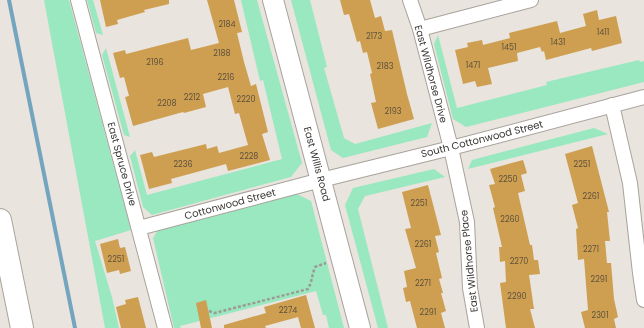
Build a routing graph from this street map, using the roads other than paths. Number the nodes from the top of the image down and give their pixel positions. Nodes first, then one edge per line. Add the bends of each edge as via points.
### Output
1 (78, 0) edge
2 (273, 0) edge
3 (410, 0) edge
4 (532, 0) edge
5 (420, 29) junction
6 (644, 98) edge
7 (612, 105) junction
8 (451, 148) junction
9 (321, 180) junction
10 (0, 220) edge
11 (139, 228) junction
12 (644, 300) edge
13 (22, 328) edge
14 (165, 328) edge
15 (360, 328) edge
16 (477, 328) edge

1 - 11 street, East Spruce Drive
2 - 9 street, East Willis Road
3 - 5 street, East Wildhorse Drive
4 - 5 street
5 - 8 street, East Wildhorse Drive
6 - 7 street, South Cottonwood Street
7 - 8 street, South Cottonwood Street
7 - 12 street via 630,183
8 - 9 street, South Cottonwood Street
8 - 16 street, East Wildhorse Place via 467,222 470,288
9 - 11 street, Cottonwood Street
9 - 15 street, East Willis Road
10 - 13 highway
11 - 14 street, East Spruce Drive

